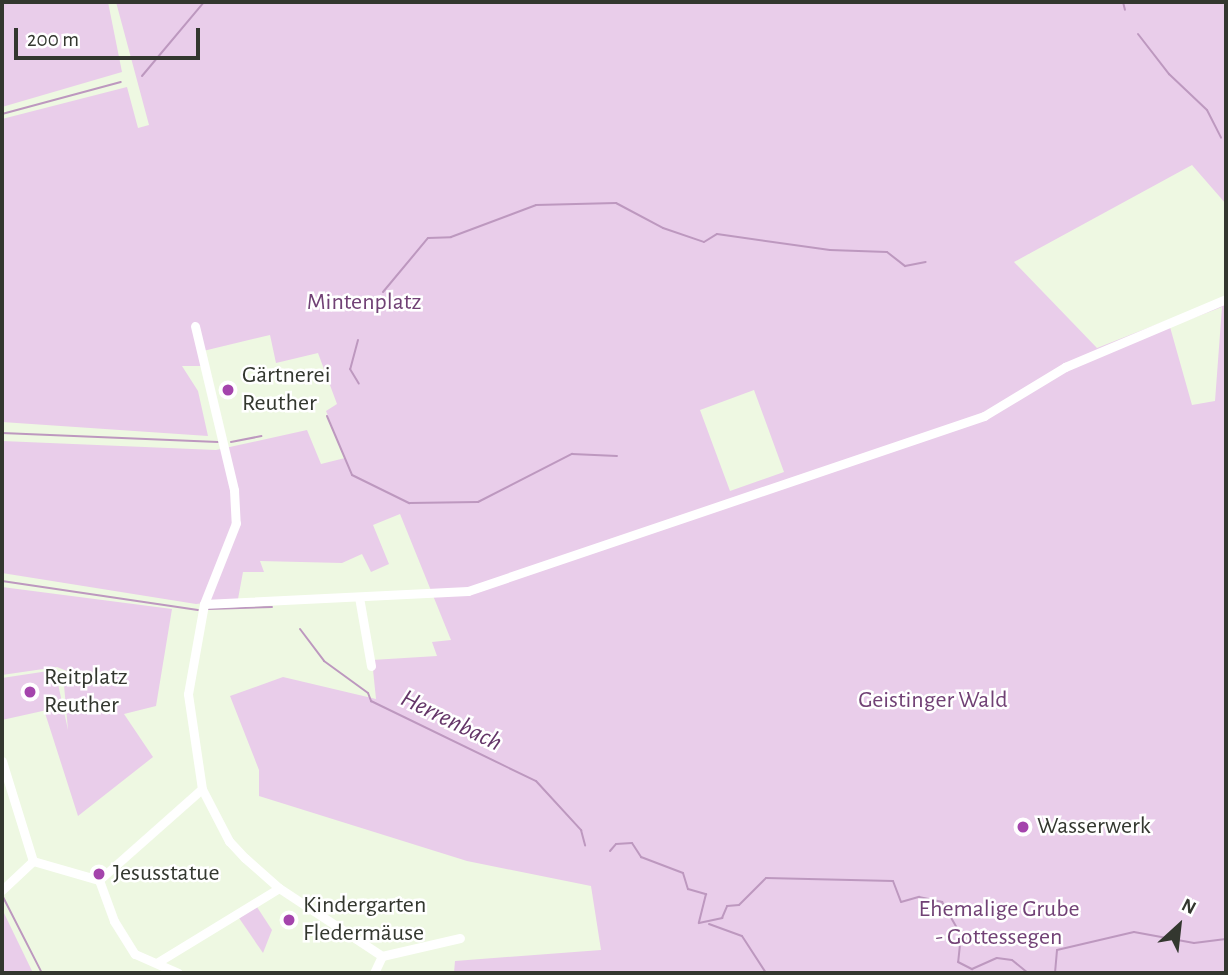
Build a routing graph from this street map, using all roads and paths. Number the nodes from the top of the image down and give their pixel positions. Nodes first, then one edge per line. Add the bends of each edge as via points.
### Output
1 (1226, 299) edge
2 (195, 326) dead end
3 (359, 597) junction
4 (204, 604) junction
5 (371, 666) dead end
6 (2, 761) edge
7 (202, 789) junction
8 (33, 861) junction
9 (99, 880) junction
10 (4, 888) edge
11 (279, 888) junction
12 (460, 938) dead end
13 (382, 956) junction
14 (158, 962) junction
15 (178, 973) edge
16 (374, 973) edge

1 - 3 street via 1094,355 984,416 468,590
2 - 4 street via 234,490 236,523
3 - 4 street
3 - 5 street
4 - 7 street via 188,694
6 - 8 street
7 - 9 street
7 - 11 street via 229,841
8 - 9 street
8 - 10 street
9 - 14 street via 114,921 135,954
11 - 13 street
11 - 14 street
12 - 13 street
13 - 16 street
14 - 15 street

